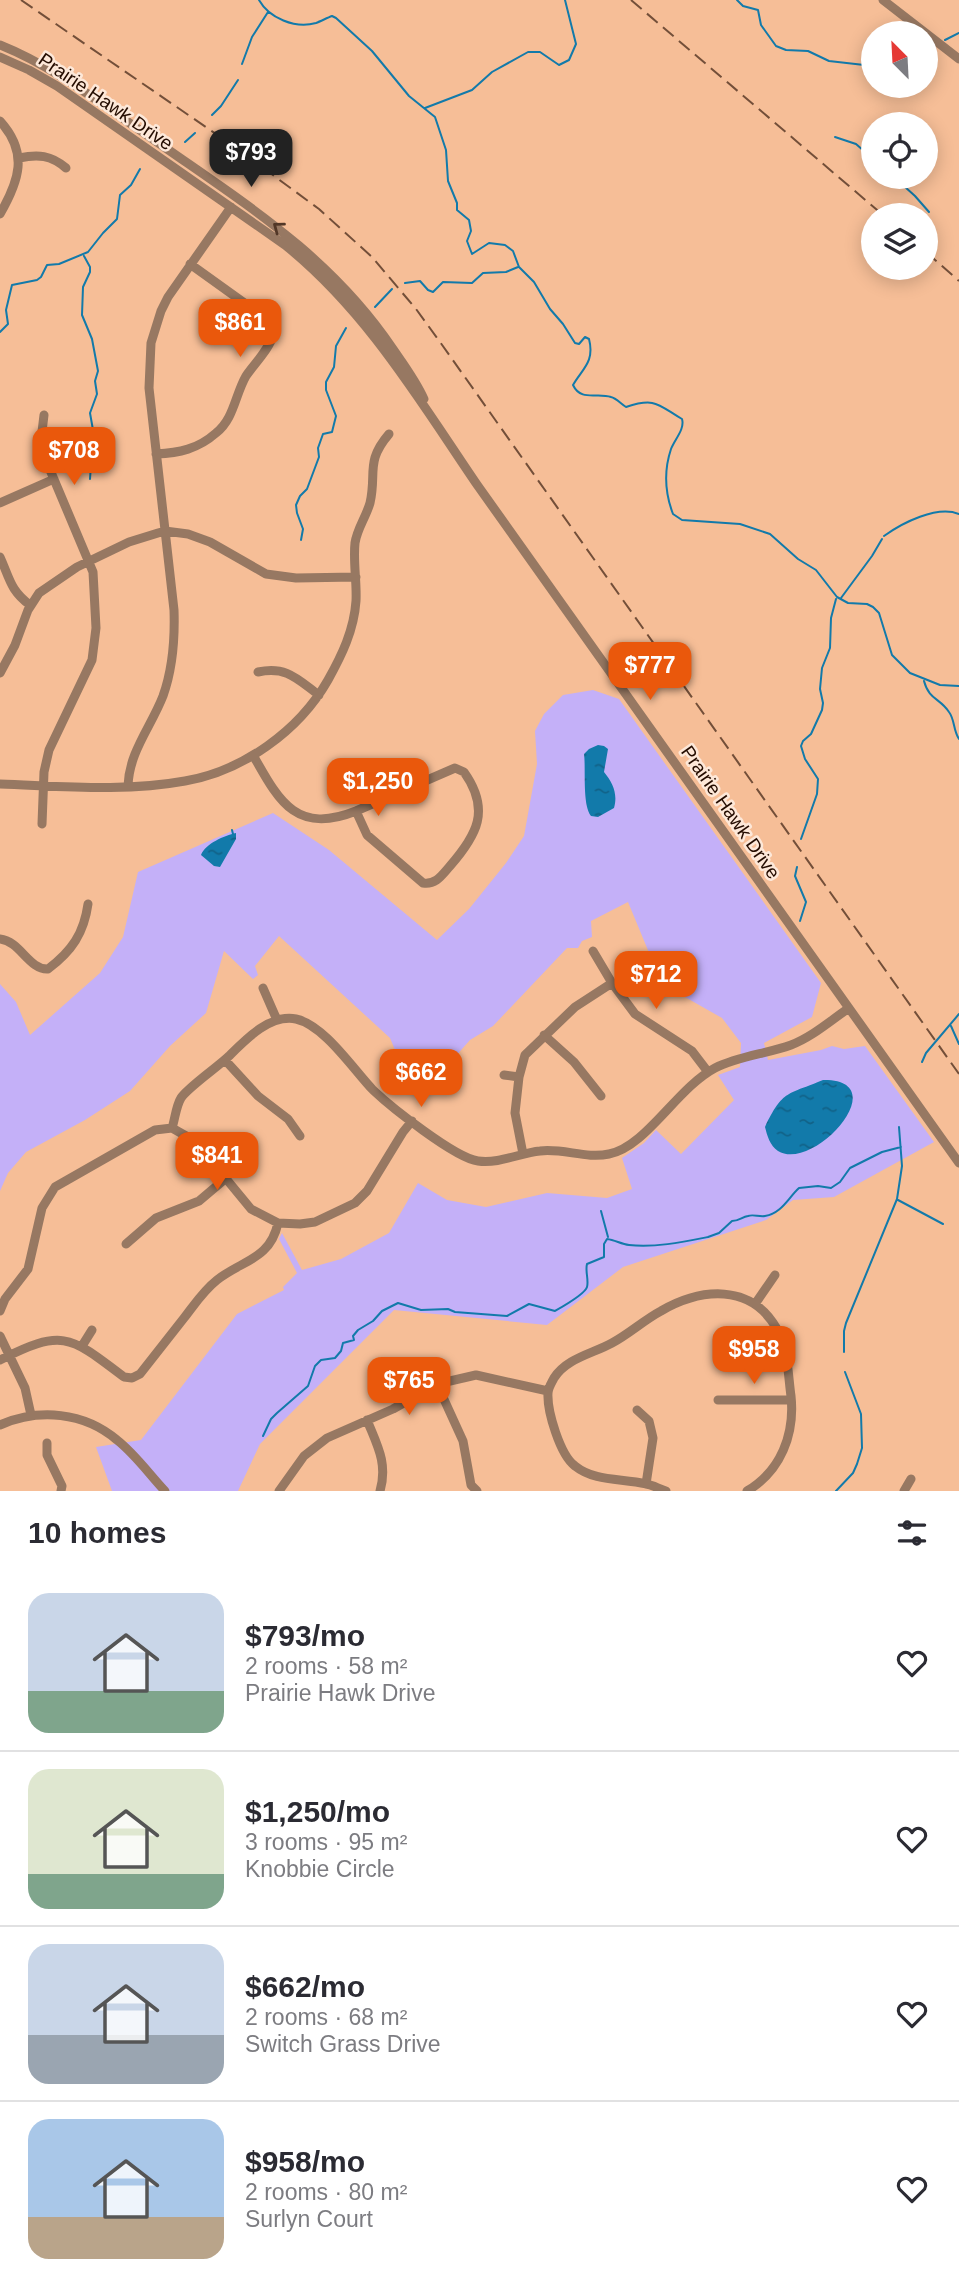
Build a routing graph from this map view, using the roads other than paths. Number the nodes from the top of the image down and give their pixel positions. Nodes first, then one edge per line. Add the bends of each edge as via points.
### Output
1 (883, 0) edge
2 (0, 45) edge
3 (0, 57) edge
4 (959, 59) edge
5 (0, 121) edge
6 (19, 158) junction
7 (66, 168) dead end
8 (231, 207) junction
9 (0, 214) edge
10 (190, 264) junction
11 (429, 411) junction
12 (44, 415) dead end
13 (389, 434) dead end
14 (156, 454) junction
15 (54, 480) junction
16 (0, 503) edge
17 (165, 531) junction
18 (0, 557) edge
19 (89, 561) junction
20 (356, 577) junction
21 (30, 605) junction
22 (258, 672) dead end
23 (0, 674) edge
24 (319, 695) junction
25 (253, 755) junction
26 (0, 784) edge
27 (43, 785) junction
28 (128, 786) junction
29 (356, 811) junction
30 (42, 824) dead end
31 (88, 904) dead end
32 (0, 939) edge
33 (593, 951) dead end
34 (612, 983) junction
35 (263, 988) dead end
36 (849, 1008) junction
37 (277, 1020) junction
38 (544, 1035) junction
39 (225, 1060) junction
40 (708, 1072) junction
41 (504, 1074) dead end
42 (519, 1077) junction
43 (601, 1096) dead end
44 (412, 1121) junction
45 (172, 1128) junction
46 (300, 1136) dead end
47 (523, 1154) junction
48 (959, 1163) edge
49 (225, 1179) junction
50 (278, 1223) junction
51 (126, 1244) dead end
52 (775, 1275) dead end
53 (755, 1304) junction
54 (0, 1311) edge
55 (92, 1330) dead end
56 (0, 1336) edge
57 (82, 1346) junction
58 (4, 1358) edge
59 (437, 1384) junction
60 (548, 1391) junction
61 (718, 1400) dead end
62 (791, 1400) junction
63 (637, 1410) dead end
64 (31, 1415) junction
65 (367, 1420) junction
66 (0, 1425) edge
67 (47, 1443) dead end
68 (911, 1479) dead end
69 (646, 1483) junction
70 (61, 1491) edge
71 (165, 1491) edge
72 (279, 1491) edge
73 (380, 1491) edge
74 (477, 1491) edge
75 (666, 1491) edge
76 (747, 1491) edge
77 (904, 1491) edge

1 - 4 street
11 -> 2 street, Prairie Hawk Drive via 415,382 366,312 303,247 52,70
3 - 8 street, Prairie Hawk Drive via 57,86
5 - 6 street
6 - 7 street via 52,158
6 - 9 street via 17,180
8 - 10 street
8 - 11 street, Prairie Hawk Drive via 285,245 335,289
10 - 14 street via 161,311 151,343 149,388
10 - 14 street via 268,320 273,336 218,432 187,450
11 - 36 street, Prairie Hawk Drive
12 - 15 street via 42,449
13 - 20 street via 375,453 370,501 355,544
14 - 17 street
15 - 16 street
15 - 19 street
17 - 19 street
17 - 20 street via 210,542 266,575
17 - 28 street via 174,625 171,668 131,760
18 - 21 street via 8,582
19 - 21 street via 47,586
19 - 27 street via 96,644 85,678 49,750
20 - 24 street via 350,634
21 - 23 street
22 - 24 street via 287,672
24 - 25 street via 288,730
25 - 28 street via 194,779
25 - 29 street via 276,795 293,812 317,820
26 - 27 street
27 - 28 street
27 - 30 street
29 - 29 street via 454,768 467,775 478,815 470,842 439,879 429,884 374,842
31 - 32 street via 77,942 48,968 39,967
33 - 34 street
34 - 38 street
34 - 40 street via 635,1014 688,1047
35 - 37 street
36 - 40 street via 799,1041
36 - 48 street, Prairie Hawk Drive
37 - 39 street
37 - 44 street via 295,1019 316,1027 376,1092
38 - 42 street via 526,1055
38 - 43 street
39 - 45 street via 181,1097
39 - 46 street
40 - 47 street via 625,1149 605,1155 549,1150
41 - 42 street
42 - 47 street via 515,1113
44 - 47 street via 462,1157 492,1161
44 - 50 street via 355,1203 315,1222
45 - 49 street via 195,1141
45 - 54 street via 155,1130 55,1187 42,1208 28,1269
49 - 50 street via 251,1209
49 - 51 street via 199,1201 156,1218
50 - 57 street via 268,1247 203,1293 140,1374 124,1377
52 - 53 street
53 - 60 street via 716,1292 681,1301 565,1366
53 - 62 street via 778,1329
55 - 57 street
56 - 58 street
57 - 58 street via 48,1340
58 - 64 street via 25,1388
59 - 60 street via 476,1376
59 - 65 street
59 - 74 street via 463,1441 471,1485
60 - 69 street via 552,1420 574,1466 597,1477
61 - 62 street
62 - 76 street via 790,1430 780,1458 771,1472
63 - 69 street via 649,1421 653,1438
64 - 66 street
64 - 71 street via 58,1415 92,1424 116,1438
65 - 72 street via 327,1438 303,1457
65 - 73 street via 383,1462
67 - 70 street
68 - 77 street
69 - 75 street

